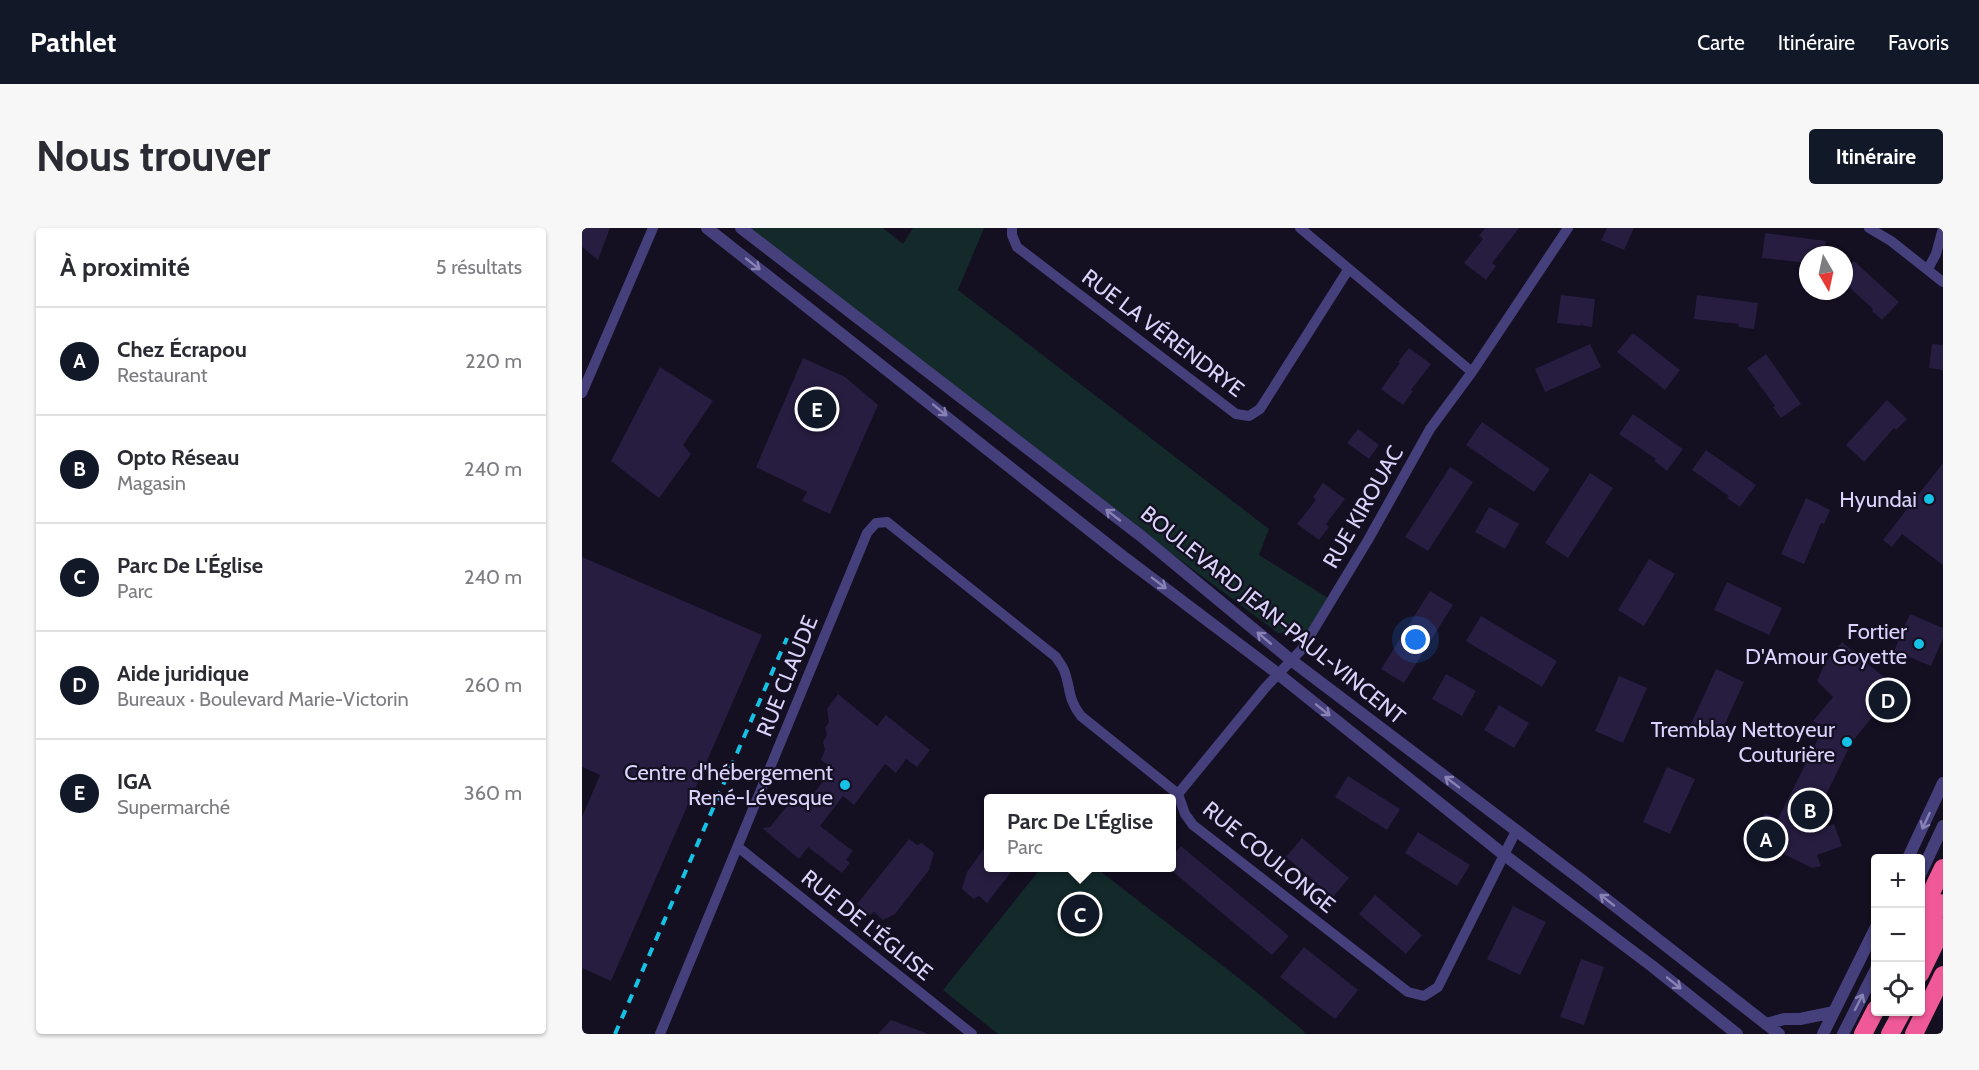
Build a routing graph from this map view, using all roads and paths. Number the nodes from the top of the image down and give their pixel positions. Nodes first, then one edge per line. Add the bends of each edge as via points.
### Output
1 (653, 228) edge
2 (707, 228) edge
3 (741, 228) edge
4 (1012, 228) edge
5 (1300, 228) edge
6 (1568, 228) edge
7 (1869, 228) edge
8 (1943, 228) edge
9 (1928, 269) junction
10 (1348, 270) junction
11 (1943, 282) edge
12 (923, 368) junction
13 (1472, 372) junction
14 (912, 389) junction
15 (582, 393) edge
16 (867, 533) joint
17 (1291, 660) junction
18 (1277, 674) junction
19 (1943, 783) edge
20 (1178, 794) junction
21 (1943, 826) edge
22 (1516, 831) junction
23 (738, 847) junction
24 (1503, 854) junction
25 (1910, 854) edge
26 (1925, 864) edge
27 (1943, 868) edge
28 (1943, 896) edge
29 (1924, 908) edge
30 (1943, 927) edge
31 (1925, 933) edge
32 (1871, 935) edge
33 (1925, 964) edge
34 (1943, 975) edge
35 (1871, 977) edge
36 (1834, 1012) junction
37 (1872, 1016) edge
38 (1885, 1016) edge
39 (1899, 1016) edge
40 (1766, 1024) junction
41 (664, 1032) edge
42 (972, 1034) edge
43 (1737, 1034) edge
44 (1779, 1034) edge
45 (1823, 1034) edge
46 (1843, 1034) edge
47 (1863, 1034) edge
48 (1876, 1034) edge
49 (1890, 1034) edge
50 (1914, 1034) edge

1 - 15 street
2 -> 14 street, BOULEVARD JEAN-PAUL-VINCENT
3 - 12 street, BOULEVARD JEAN-PAUL-VINCENT
4 - 10 street, RUE LA VÉRENDRYE via 1017,247 1236,414 1249,416 1260,409
5 - 10 street
6 - 13 street, RUE KIROUAC
7 - 9 street
8 - 9 street
9 - 11 street
10 - 13 street
12 - 14 street
17 -> 12 street, BOULEVARD JEAN-PAUL-VINCENT via 1141,536
13 - 17 street, RUE KIROUAC via 1430,429 1368,540 1302,649
14 -> 18 street, BOULEVARD JEAN-PAUL-VINCENT
16 - 20 street, RUE COULONGE via 876,523 887,522 1056,657 1064,670 1073,706 1081,716
16 - 23 street, RUE CLAUDE
17 - 18 street, RUE KIROUAC
22 -> 17 street, BOULEVARD JEAN-PAUL-VINCENT
18 - 20 street, RUE KIROUAC
18 -> 24 street, BOULEVARD JEAN-PAUL-VINCENT
19 -> 25 street
20 - 24 street, RUE COULONGE via 1193,825 1408,992 1424,996 1438,987
21 - 26 street
22 - 24 street, RUE COULONGE
40 -> 22 street, BOULEVARD JEAN-PAUL-VINCENT
23 - 41 street, RUE CLAUDE
23 - 42 street, RUE DE L'ÉGLISE
24 -> 43 street, BOULEVARD JEAN-PAUL-VINCENT
27 - 29 highway
28 - 31 highway
30 - 33 highway
32 - 36 street
34 - 50 highway
46 -> 35 street
36 - 40 street
36 - 45 street
37 - 47 highway
38 - 48 highway
39 - 49 highway
40 - 44 street, BOULEVARD JEAN-PAUL-VINCENT

